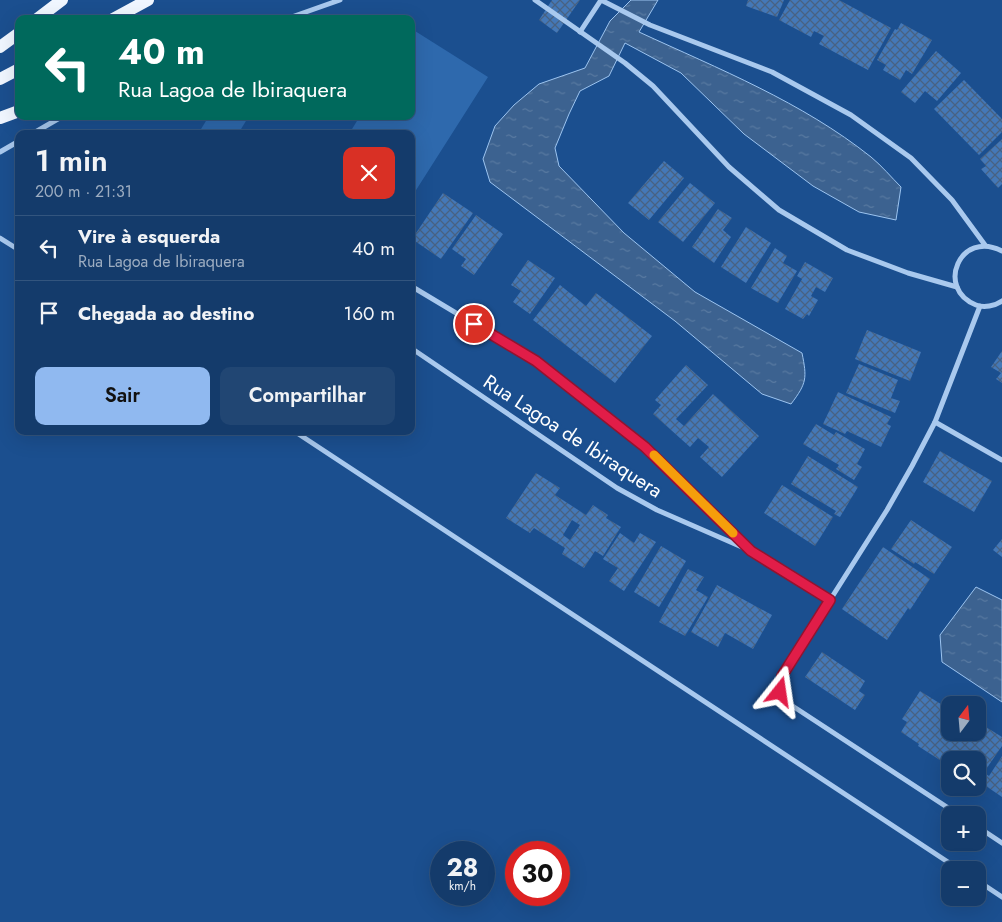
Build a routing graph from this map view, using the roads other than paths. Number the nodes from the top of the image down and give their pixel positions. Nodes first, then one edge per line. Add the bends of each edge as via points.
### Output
1 (62, 0) edge
2 (148, 0) edge
3 (340, 0) edge
4 (535, 0) edge
5 (601, 0) edge
6 (42, 15) edge
7 (120, 15) edge
8 (297, 15) edge
9 (580, 32) junction
10 (15, 36) edge
11 (0, 47) edge
12 (15, 71) edge
13 (0, 79) edge
14 (15, 112) edge
15 (0, 118) edge
16 (55, 120) edge
17 (39, 130) edge
18 (15, 143) edge
19 (0, 152) edge
20 (0, 238) edge
21 (985, 245) junction
22 (15, 247) edge
23 (1002, 251) edge
24 (957, 287) junction
25 (415, 288) edge
26 (1002, 301) edge
27 (980, 306) junction
28 (415, 351) edge
29 (936, 422) junction
30 (300, 435) edge
31 (1002, 460) edge
32 (751, 551) junction
33 (830, 600) junction
34 (945, 806) edge
35 (986, 832) edge
36 (1002, 843) edge
37 (946, 861) edge
38 (986, 887) edge
39 (1002, 898) edge

1 - 6 main road
2 - 7 main road
3 - 8 street
4 - 9 street
5 - 9 street
5 - 21 street via 650,25 772,72 851,115 911,158 952,200
9 - 24 street via 626,62 653,86 729,167 779,210 846,250
10 - 11 main road
12 - 13 main road
14 - 15 main road
16 - 17 street
18 - 19 street
20 - 22 street
21 - 23 street
21 - 24 street via 960,258 956,267
24 - 27 street via 962,296
25 - 32 street, Rua Lagoa de Ibiraquera via 536,361 645,447
26 - 27 street
27 - 29 street
28 - 32 street, Rua Lagoa de Ibiraquera via 616,488 657,510
29 - 31 street
29 - 33 street via 887,510
30 - 37 street
32 - 33 street, Rua Lagoa de Ibiraquera
33 - 34 street via 782,676 780,692 791,705
35 - 36 street
38 - 39 street

